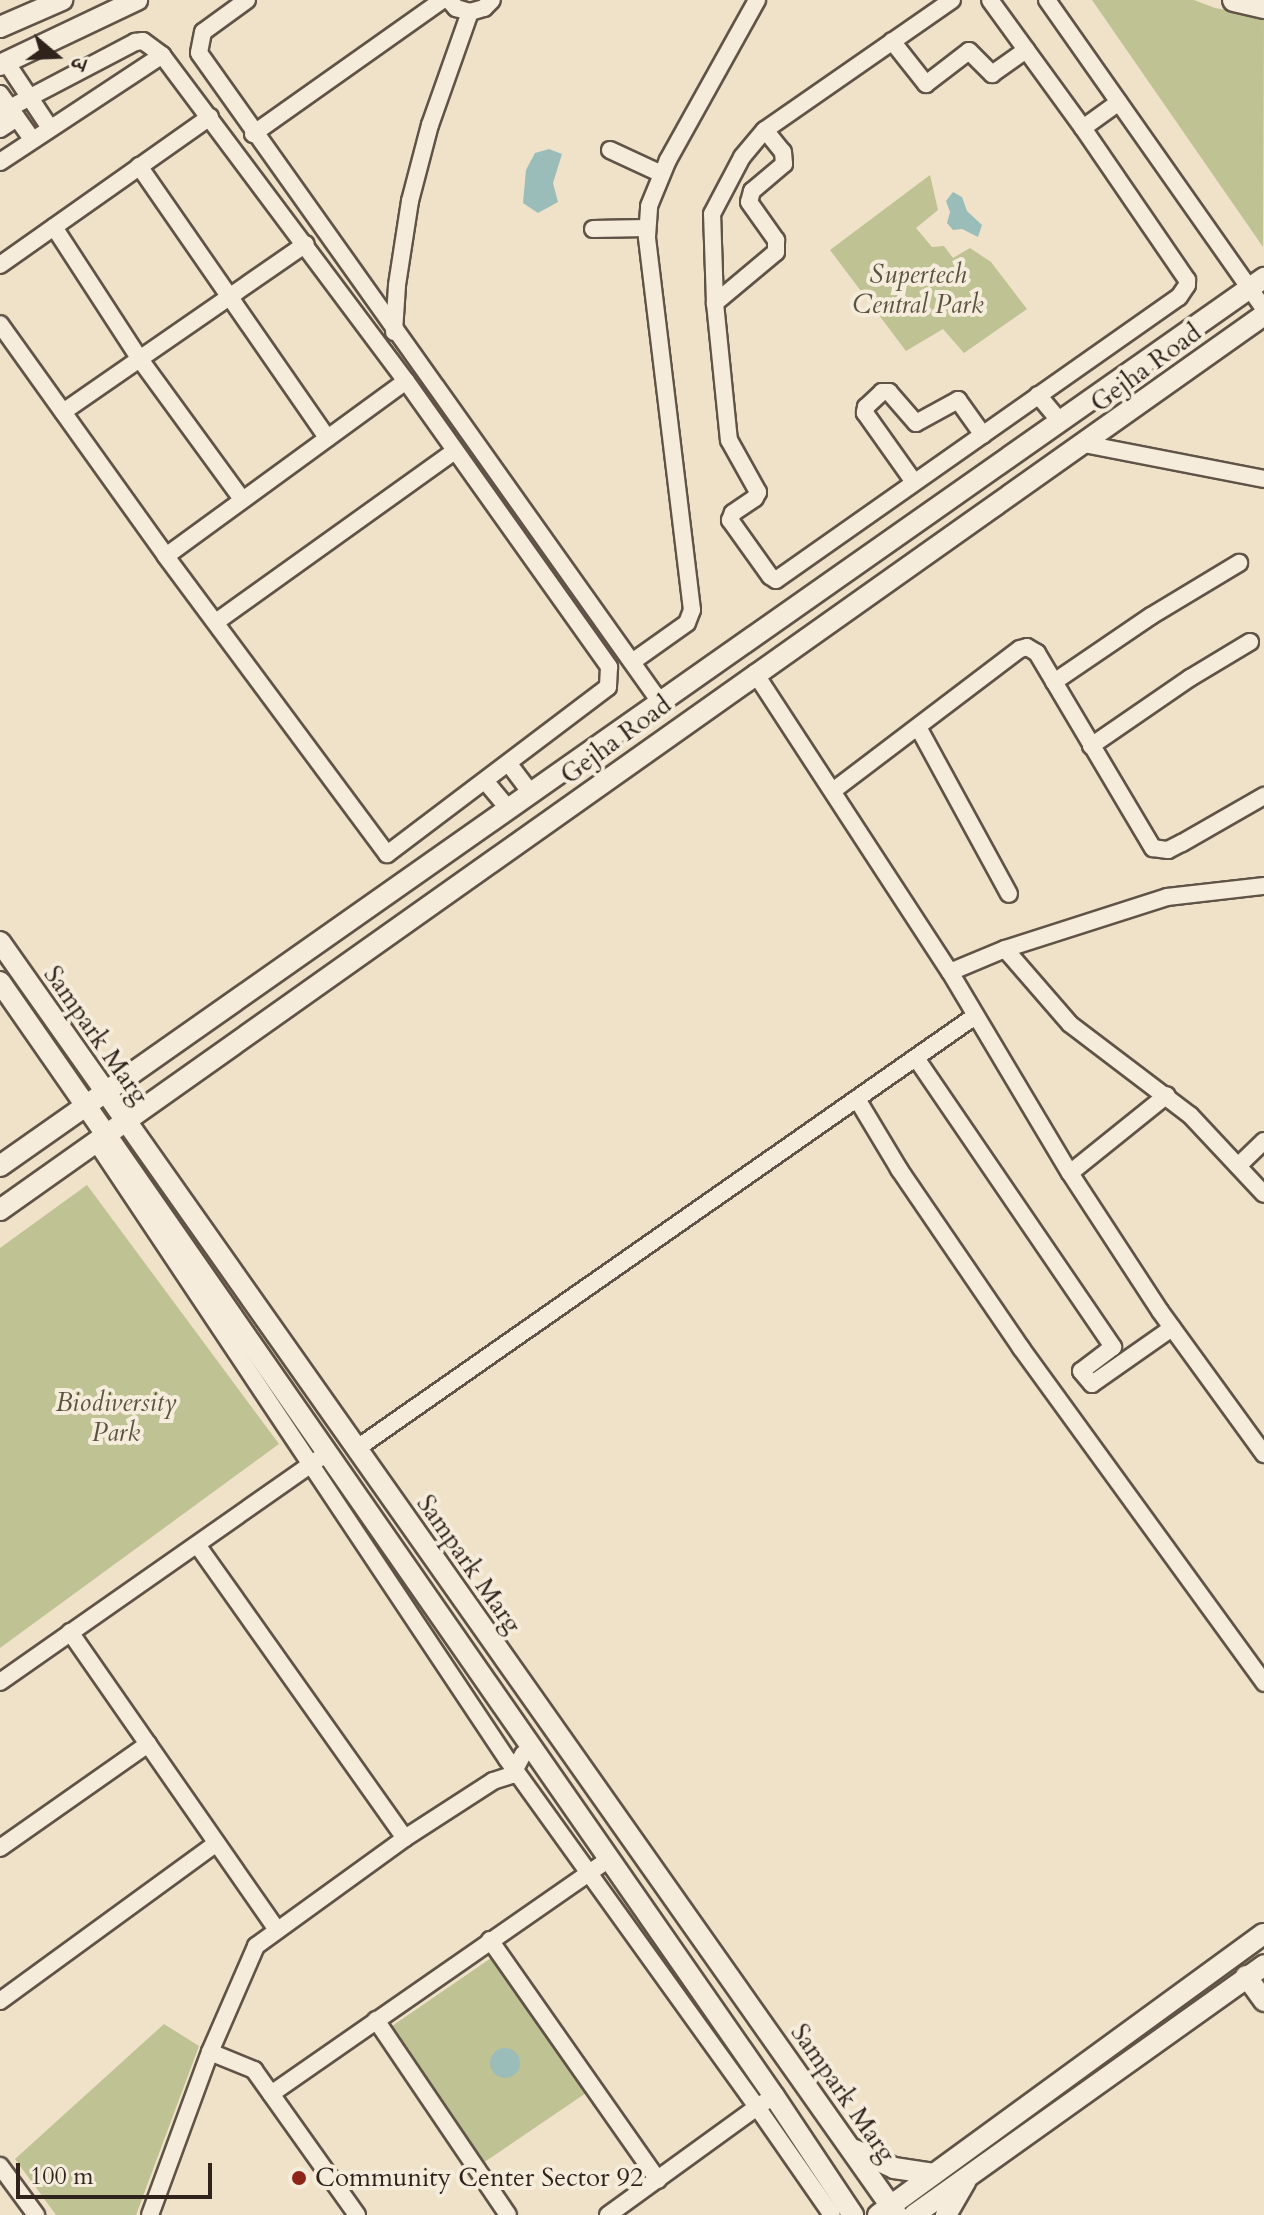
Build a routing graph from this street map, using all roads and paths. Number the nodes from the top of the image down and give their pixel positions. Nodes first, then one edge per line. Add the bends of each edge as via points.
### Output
1 (62, 0) edge
2 (137, 0) edge
3 (442, 0) edge
4 (449, 0) edge
5 (492, 0) edge
6 (757, 0) edge
7 (952, 0) edge
8 (990, 0) edge
9 (1047, 0) edge
10 (1234, 0) edge
11 (245, 1) edge
12 (1264, 7) edge
13 (470, 12) junction
14 (0, 27) edge
15 (892, 41) junction
16 (1026, 50) junction
17 (162, 55) junction
18 (3, 63) edge
19 (0, 94) edge
20 (29, 98) junction
21 (1119, 102) junction
22 (9, 114) edge
23 (210, 117) junction
24 (50, 128) junction
25 (1083, 128) junction
26 (0, 129) edge
27 (765, 130) junction
28 (253, 134) junction
29 (32, 139) junction
30 (610, 150) dead end
31 (0, 162) edge
32 (139, 166) junction
33 (662, 174) junction
34 (54, 227) junction
35 (647, 228) junction
36 (593, 229) dead end
37 (306, 244) junction
38 (0, 265) edge
39 (1257, 283) edge
40 (228, 298) junction
41 (715, 303) junction
42 (1264, 312) edge
43 (0, 324) edge
44 (394, 332) junction
45 (139, 358) junction
46 (406, 381) junction
47 (1038, 395) junction
48 (63, 412) junction
49 (1060, 421) junction
50 (983, 435) junction
51 (327, 438) junction
52 (1084, 444) junction
53 (455, 451) junction
54 (1264, 479) edge
55 (914, 482) junction
56 (242, 499) junction
57 (166, 556) junction
58 (1239, 563) dead end
59 (216, 622) junction
60 (1250, 642) dead end
61 (632, 662) junction
62 (755, 673) junction
63 (1054, 682) junction
64 (660, 702) junction
65 (918, 727) junction
66 (1091, 746) junction
67 (509, 764) junction
68 (486, 782) junction
69 (834, 790) junction
70 (531, 793) junction
71 (1264, 796) edge
72 (508, 808) junction
73 (1264, 886) edge
74 (1009, 894) dead end
75 (0, 942) edge
76 (1005, 949) junction
77 (950, 972) junction
78 (0, 982) edge
79 (975, 1016) junction
80 (916, 1058) junction
81 (105, 1091) junction
82 (1167, 1095) junction
83 (857, 1099) junction
84 (87, 1103) junction
85 (110, 1132) junction
86 (1264, 1141) edge
87 (0, 1166) edge
88 (1238, 1166) junction
89 (1070, 1173) junction
90 (1264, 1194) edge
91 (0, 1210) edge
92 (1172, 1328) junction
93 (356, 1449) junction
94 (1264, 1454) edge
95 (320, 1458) junction
96 (198, 1546) junction
97 (70, 1632) junction
98 (0, 1682) edge
99 (1264, 1683) edge
100 (148, 1744) junction
101 (520, 1758) junction
102 (405, 1838) junction
103 (217, 1843) junction
104 (0, 1848) edge
105 (610, 1858) junction
106 (589, 1873) junction
107 (276, 1928) junction
108 (1264, 1934) edge
109 (490, 1940) junction
110 (1255, 1970) edge
111 (0, 2001) edge
112 (1264, 2001) edge
113 (376, 2020) junction
114 (210, 2052) junction
115 (271, 2094) junction
116 (774, 2096) junction
117 (757, 2107) junction
118 (849, 2146) junction
119 (0, 2166) edge
120 (934, 2174) junction
121 (970, 2174) junction
122 (658, 2180) junction
123 (6, 2187) edge
124 (889, 2212) edge
125 (36, 2215) edge
126 (150, 2215) edge
127 (357, 2215) edge
128 (508, 2215) edge
129 (608, 2215) edge
130 (832, 2215) edge
131 (853, 2215) edge
132 (914, 2215) edge
133 (946, 2215) edge

1 - 14 street
2 - 18 street
3 - 28 street
4 - 13 street
5 - 13 street
6 - 33 street
7 - 15 street
8 - 16 street
9 - 21 street
10 - 12 main road
11 - 28 street via 203,32 198,46
13 - 44 street via 410,201
15 - 16 street via 926,84 969,51 992,74
15 - 27 street
16 - 25 street
17 - 20 street via 143,41 135,42
17 - 23 street
17 - 24 street
18 - 20 street
19 - 22 street
20 - 22 street
20 - 24 street
21 - 25 street
21 - 39 street
22 - 26 street
22 - 29 street
23 - 32 street
23 - 37 street
24 - 29 street
25 - 47 street via 1187,285 1179,297
27 - 41 street via 742,157 712,214
27 - 41 street via 783,152 784,164 752,191 749,202 776,240 776,252
28 - 44 street
29 - 31 street
30 - 33 street
32 - 34 street
32 - 40 street
33 - 35 street
34 - 38 street
34 - 45 street
35 - 36 street
35 - 61 street via 692,610 687,623
37 - 40 street
37 - 46 street
39 - 42 street
39 - 49 street, Gejha Road
40 - 45 street
40 - 51 street
41 - 55 street via 729,440 758,492 730,520 770,576 781,580
42 - 52 street, Gejha Road
43 - 48 street
44 - 61 street
45 - 48 street
45 - 56 street
46 - 51 street
46 - 53 street
47 - 49 street
47 - 50 street
48 - 57 street
49 - 64 street, Gejha Road
50 - 55 street
50 - 55 street via 958,400 916,423 889,392 882,392 865,413
51 - 56 street
52 - 54 street
52 - 62 street, Gejha Road
53 - 59 street
53 - 67 street via 610,672 602,695
56 - 57 street
57 - 59 street
58 - 63 street
59 - 68 street via 387,854
60 - 66 street
61 - 64 street
62 - 69 street
62 - 85 street, Gejha Road
63 - 65 street via 1033,649 1020,649
63 - 66 street
64 - 70 street, Gejha Road
65 - 69 street
65 - 74 street
66 - 71 street via 1148,843 1159,851
67 - 68 street
67 - 70 street
68 - 72 street
69 - 77 street
70 - 72 street, Gejha Road
72 - 81 street, Gejha Road
73 - 76 street via 1167,897
75 - 81 street, Sampark Marg
76 - 77 street
76 - 82 street via 1070,1024
77 - 79 street
78 - 84 street, Sampark Marg
79 - 80 street
79 - 89 street
80 - 83 street
80 - 92 street via 1113,1347 1081,1371 1092,1384
81 - 84 street, Gejha Road
81 - 85 street, Sampark Marg
82 - 88 street
82 - 89 street
83 - 93 street
83 - 99 street via 1021,1348
84 - 85 street, Sampark Marg
84 - 87 street, Gejha Road
85 - 91 street, Gejha Road
85 - 93 street, Sampark Marg
85 - 95 street, Sampark Marg
86 - 88 street
88 - 90 street
89 - 92 street
92 - 94 street
93 - 118 street, Sampark Marg
95 - 96 street
95 - 101 street, Sampark Marg
95 - 101 street
96 - 97 street
96 - 102 street
97 - 98 street
97 - 100 street
100 - 103 street
100 - 104 street
101 - 102 street
101 - 105 street, Sampark Marg
101 - 106 street
102 - 107 street
103 - 107 street
103 - 111 street
105 - 106 street
105 - 116 street, Sampark Marg
106 - 109 street
106 - 117 street
107 - 114 street via 250,1957
108 - 120 street
109 - 113 street
109 - 122 street
110 - 112 street
110 - 121 street
113 - 115 street
113 - 128 street
114 - 115 street via 254,2070
114 - 126 street
115 - 127 street
116 - 117 street
116 - 131 street, Sampark Marg
117 - 122 street
117 - 130 street
118 - 120 street via 894,2168
118 - 124 street, Sampark Marg
119 - 123 street
120 - 124 street
121 - 132 street
121 - 133 street
122 - 129 street
123 - 125 street

